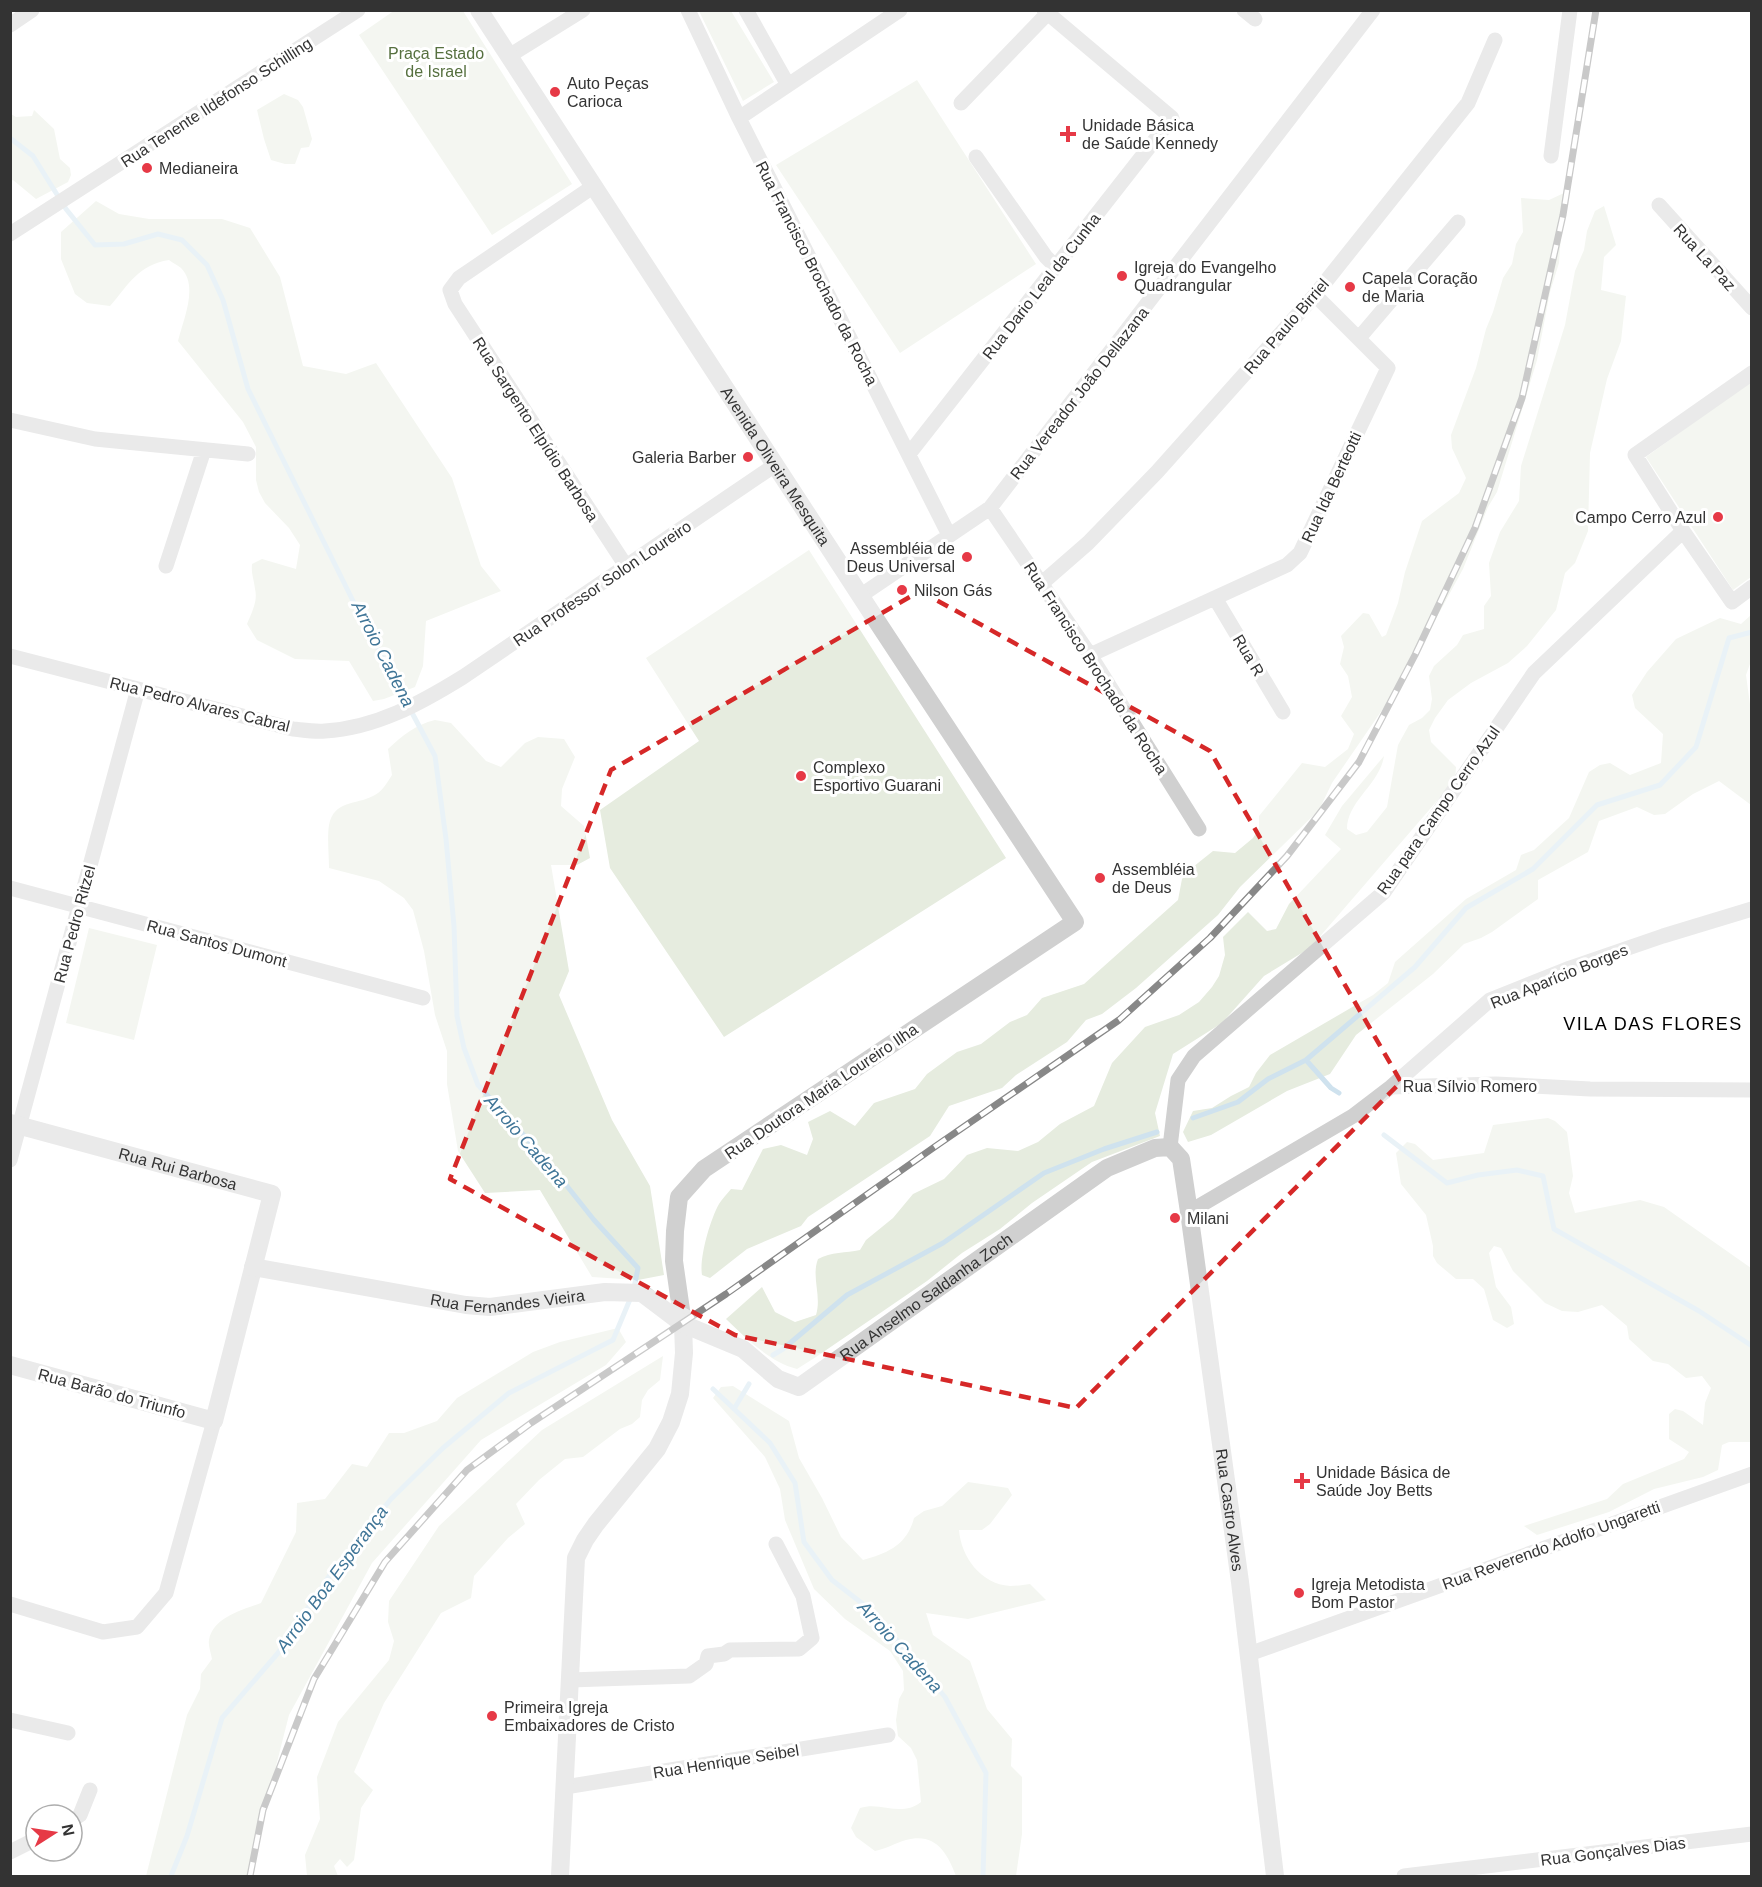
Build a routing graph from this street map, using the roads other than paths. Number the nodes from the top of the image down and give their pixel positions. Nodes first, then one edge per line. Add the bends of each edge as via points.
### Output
1 (32, 10) edge
2 (358, 10) edge
3 (479, 10) edge
4 (583, 10) edge
5 (688, 10) edge
6 (746, 10) edge
7 (900, 10) edge
8 (1373, 10) edge
9 (1570, 10) edge
10 (1046, 12) edge
11 (10, 25) edge
12 (1495, 40) dead end
13 (509, 56) junction
14 (788, 85) junction
15 (962, 103) dead end
16 (739, 118) junction
17 (1551, 156) dead end
18 (976, 157) dead end
19 (594, 186) junction
20 (1659, 206) dead end
21 (1458, 222) dead end
22 (10, 234) edge
23 (1056, 267) junction
24 (1315, 295) junction
25 (1752, 308) edge
26 (1359, 338) junction
27 (1752, 372) edge
28 (10, 420) edge
29 (204, 450) junction
30 (248, 454) dead end
31 (909, 454) junction
32 (775, 465) junction
33 (990, 508) junction
34 (1683, 531) junction
35 (949, 535) junction
36 (166, 566) dead end
37 (626, 566) junction
38 (1041, 584) junction
39 (1752, 587) edge
40 (860, 596) junction
41 (1215, 598) junction
42 (1090, 655) junction
43 (10, 656) edge
44 (138, 689) junction
45 (1283, 712) dead end
46 (391, 716) joint
47 (1199, 829) dead end
48 (10, 888) edge
49 (79, 907) junction
50 (1752, 909) edge
51 (1075, 922) joint
52 (423, 998) dead end
53 (1391, 1087) junction
54 (1752, 1090) edge
55 (15, 1124) edge
56 (1170, 1148) junction
57 (10, 1160) edge
58 (1189, 1212) junction
59 (253, 1267) junction
60 (682, 1324) junction
61 (10, 1365) edge
62 (214, 1421) junction
63 (1752, 1474) edge
64 (776, 1544) dead end
65 (10, 1604) edge
66 (1249, 1654) junction
67 (570, 1680) junction
68 (10, 1720) edge
69 (68, 1733) dead end
70 (888, 1735) dead end
71 (565, 1787) junction
72 (90, 1790) dead end
73 (84, 1805) edge
74 (1752, 1834) edge
75 (24, 1845) edge
76 (10, 1852) edge
77 (560, 1876) edge
78 (1275, 1876) edge
79 (1404, 1876) edge

1 - 11 street
2 - 22 street, Rua Tenente Ildefonso Schilling
3 - 13 street, Avenida Oliveira Mesquita
4 - 13 street
5 - 16 street, Rua Francisco Brochado da Rocha
6 - 14 street
7 - 14 street
8 - 33 street, Rua Vereador João Dellazana
9 - 17 street
10 - 15 street
10 - 23 street, Rua Dario Leal da Cunha via 1172,118
12 - 24 street, Rua Paulo Birriel via 1468,103
13 - 19 street, Avenida Oliveira Mesquita
14 - 16 street
16 - 31 street, Rua Francisco Brochado da Rocha
18 - 23 street
19 - 32 street, Avenida Oliveira Mesquita
19 - 37 street, Rua Sargento Elpídio Barbosa via 459,278 450,290 455,304
20 - 25 street, Rua La Paz
21 - 26 street
23 - 31 street, Rua Dario Leal da Cunha
24 - 26 street, Rua Ida Berteotti
24 - 38 street, Rua Paulo Birriel via 1157,472 1088,543
26 - 41 street, Rua Ida Berteotti via 1388,368 1300,553 1287,565
27 - 34 street via 1635,455
28 - 29 street via 95,439
29 - 30 street
29 - 36 street
31 - 35 street, Rua Francisco Brochado da Rocha
32 - 37 street, Rua Professor Solon Loureiro
32 - 40 street, Avenida Oliveira Mesquita
33 - 35 street, Rua Vereador João Dellazana
33 - 38 street, Rua Francisco Brochado da Rocha
34 - 39 street via 1732,602
34 - 56 street, Rua para Campo Cerro Azul via 1534,673 1384,891 1194,1056 1178,1080
35 - 40 street, Rua Vereador João Dellazana
37 - 46 street, Rua Professor Solon Loureiro via 463,677
38 - 42 street, Rua Francisco Brochado da Rocha
40 - 51 street, Avenida Oliveira Mesquita
41 - 42 street, Rua Ida Berteotti
41 - 45 street, Rua R
42 - 47 street, Rua Francisco Brochado da Rocha
43 - 44 street, Rua Pedro Alvares Cabral
44 - 46 street, Rua Pedro Alvares Cabral via 293,729 324,731
44 - 49 street, Rua Pedro Ritzel
48 - 49 street, Rua Santos Dumont
49 - 52 street, Rua Santos Dumont
49 - 55 street, Rua Pedro Ritzel
50 - 53 street, Rua Aparício Borges via 1591,961 1490,1000
51 - 60 street, Rua Doutora Maria Loureiro Ilha via 704,1169 679,1197 674,1261
53 - 54 street, Rua Sílvio Romero via 1496,1084
53 - 58 street, Rua Sílvio Romero via 1353,1116
55 - 57 street, Rua Pedro Ritzel
55 - 59 street, Rua Rui Barbosa via 272,1194
56 - 58 street, Rua Castro Alves via 1180,1159
56 - 60 street, Rua Anselmo Saldanha Zoch via 1155,1148 1107,1168 799,1387 778,1379 743,1349
58 - 66 street, Rua Castro Alves
59 - 60 street, Rua Fernandes Vieira via 490,1307 605,1292 642,1293
59 - 62 street
60 - 67 street via 680,1394 671,1422 657,1449 596,1524 576,1558
61 - 62 street, Rua Barão do Triunfo
62 - 65 street via 166,1593 137,1627 103,1632
63 - 66 street, Rua Reverendo Adolfo Ungaretti
64 - 67 street via 803,1596 812,1638 799,1649 730,1650 708,1656 706,1664 689,1676
66 - 78 street, Rua Castro Alves
67 - 71 street
68 - 69 street
70 - 71 street, Rua Henrique Seibel
71 - 77 street
72 - 73 street
74 - 79 street, Rua Gonçalves Dias
75 - 76 street

